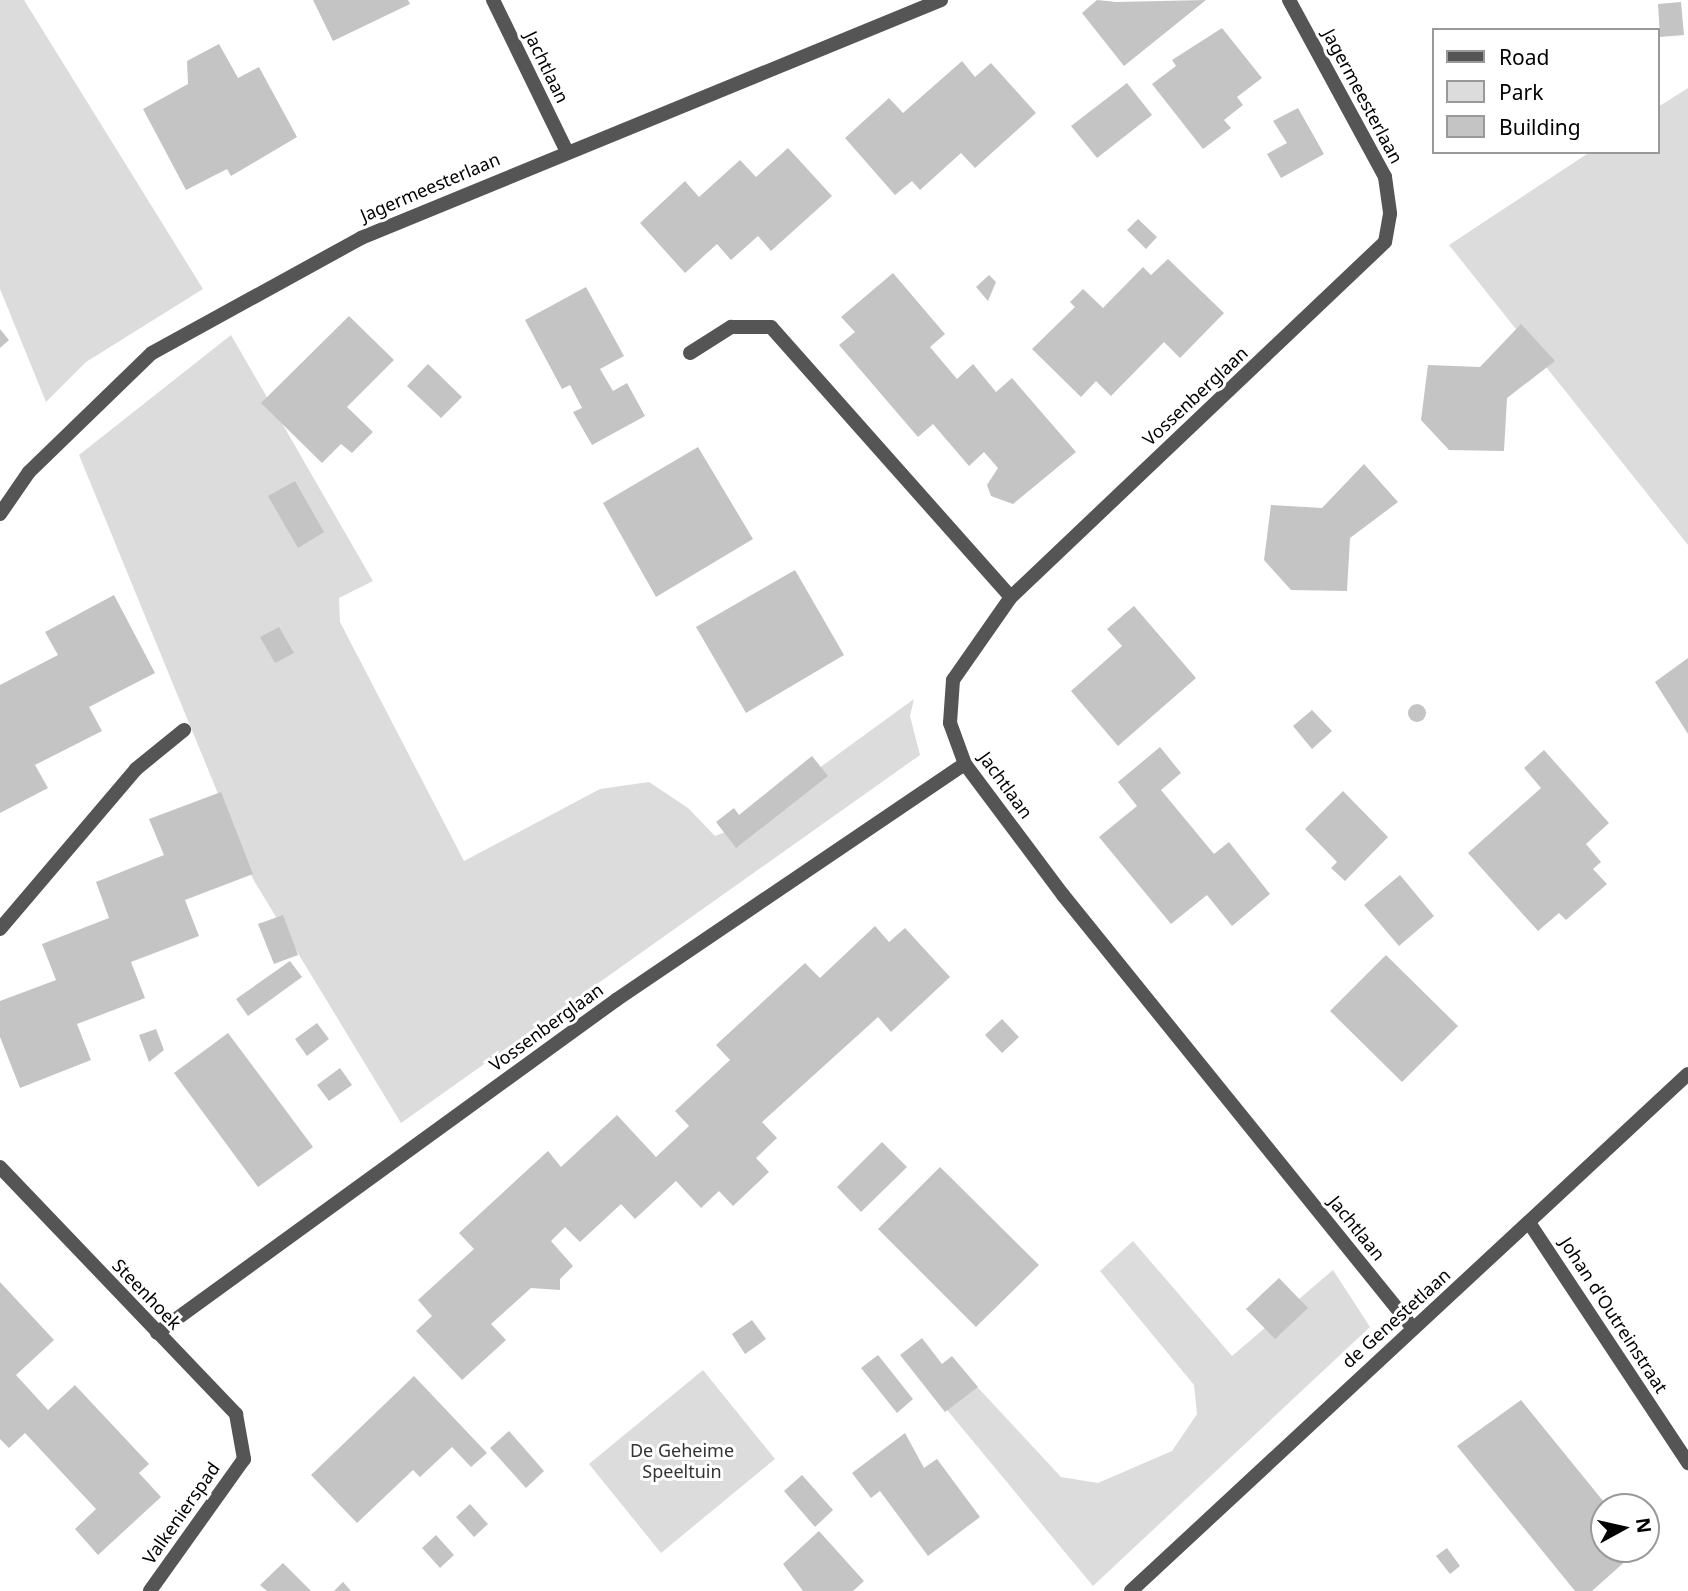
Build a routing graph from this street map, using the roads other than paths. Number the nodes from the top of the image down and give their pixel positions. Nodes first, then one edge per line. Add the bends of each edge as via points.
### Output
1 (493, 0) edge
2 (941, 0) edge
3 (1289, 0) edge
4 (566, 150) junction
5 (1390, 214) joint
6 (690, 353) dead end
7 (0, 514) edge
8 (1011, 597) junction
9 (184, 730) dead end
10 (965, 764) junction
11 (0, 929) edge
12 (1688, 1074) edge
13 (0, 1167) edge
14 (1531, 1224) junction
15 (1412, 1327) junction
16 (157, 1333) junction
17 (244, 1459) joint
18 (1688, 1462) edge
19 (1147, 1576) junction
20 (150, 1591) edge
21 (1131, 1591) edge
22 (1155, 1591) edge

1 - 4 street, Jachtlaan
2 - 4 street, Jagermeesterlaan
3 - 5 street, Jagermeesterlaan via 1385,177
4 - 7 street, Jagermeesterlaan via 361,238 152,353 29,472
5 - 8 street, Vossenberglaan via 1385,242
6 - 8 street via 731,327 771,327
8 - 10 street, Jachtlaan via 953,680 950,723
9 - 11 street via 136,769
10 - 15 street, Jachtlaan
10 - 16 street, Vossenberglaan via 616,1000
12 - 14 street, de Genestetlaan
13 - 16 street, Steenhoek
14 - 15 street, de Genestetlaan
14 - 18 street, Johan d'Outreinstraat
15 - 19 street, de Genestetlaan
16 - 17 street, Steenhoek via 236,1415
17 - 20 street, Valkenierspad
19 - 21 street, de Genestetlaan
19 - 22 street

